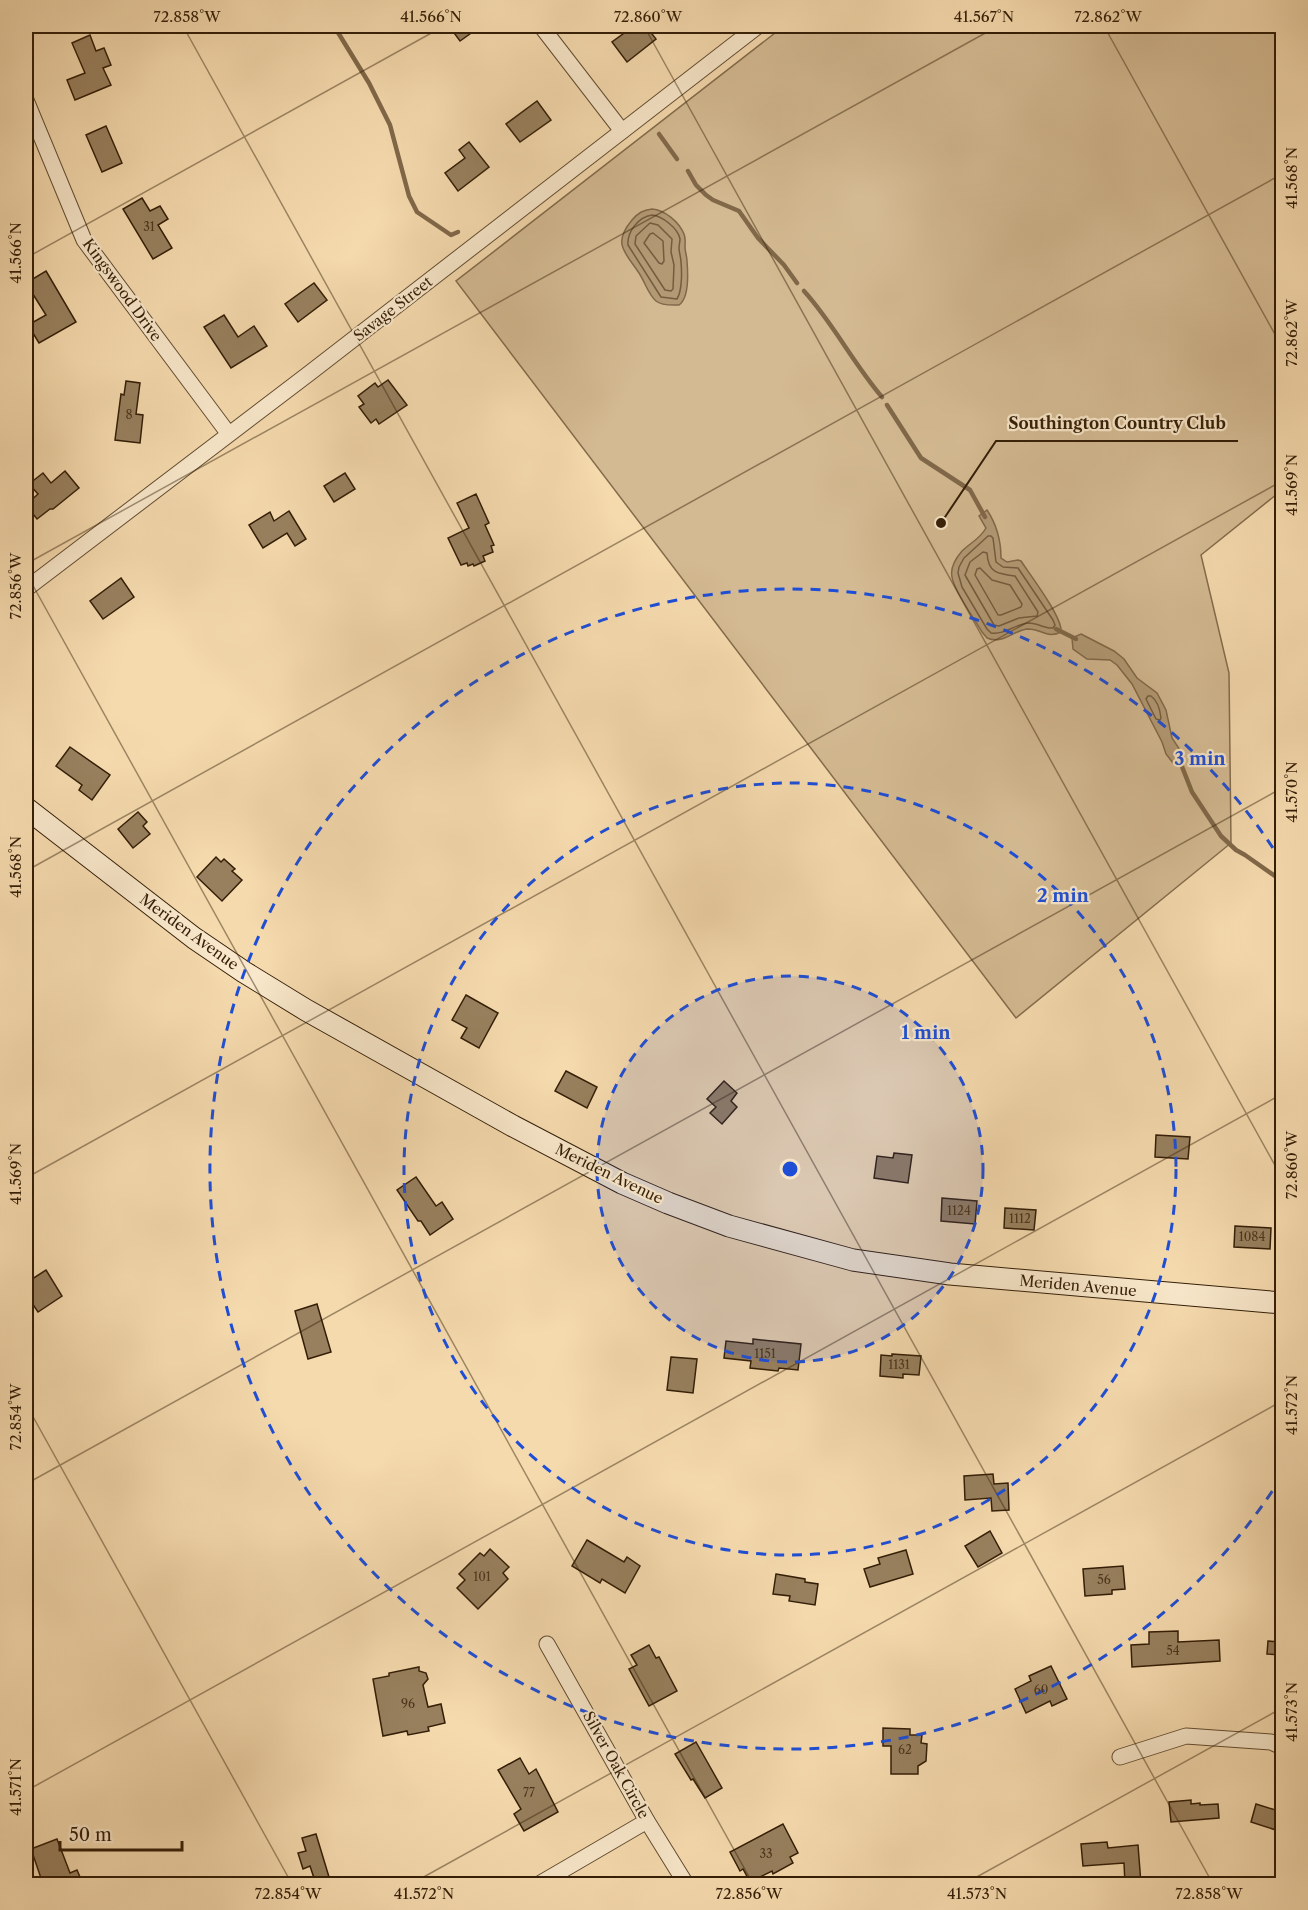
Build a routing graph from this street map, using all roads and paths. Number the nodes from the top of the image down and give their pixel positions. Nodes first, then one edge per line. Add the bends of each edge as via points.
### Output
1 (541, 26) edge
2 (758, 26) edge
3 (26, 100) edge
4 (622, 131) junction
5 (228, 433) junction
6 (26, 589) edge
7 (26, 808) edge
8 (1282, 1303) edge
9 (547, 1644) dead end
10 (1282, 1747) edge
11 (1120, 1757) dead end
12 (647, 1821) junction
13 (539, 1884) edge
14 (686, 1884) edge

1 - 4 street
2 - 4 street, Savage Street
3 - 5 street, Kingswood Drive via 84,240
4 - 5 street, Savage Street
5 - 6 street, Savage Street
7 - 8 main road, Meriden Avenue via 194,938 306,1010 513,1126 622,1184 668,1203 729,1226 864,1262 950,1274
9 - 12 street, Silver Oak Circle
10 - 11 street via 1271,1742 1185,1737
12 - 13 street
12 - 14 street, Silver Oak Circle

